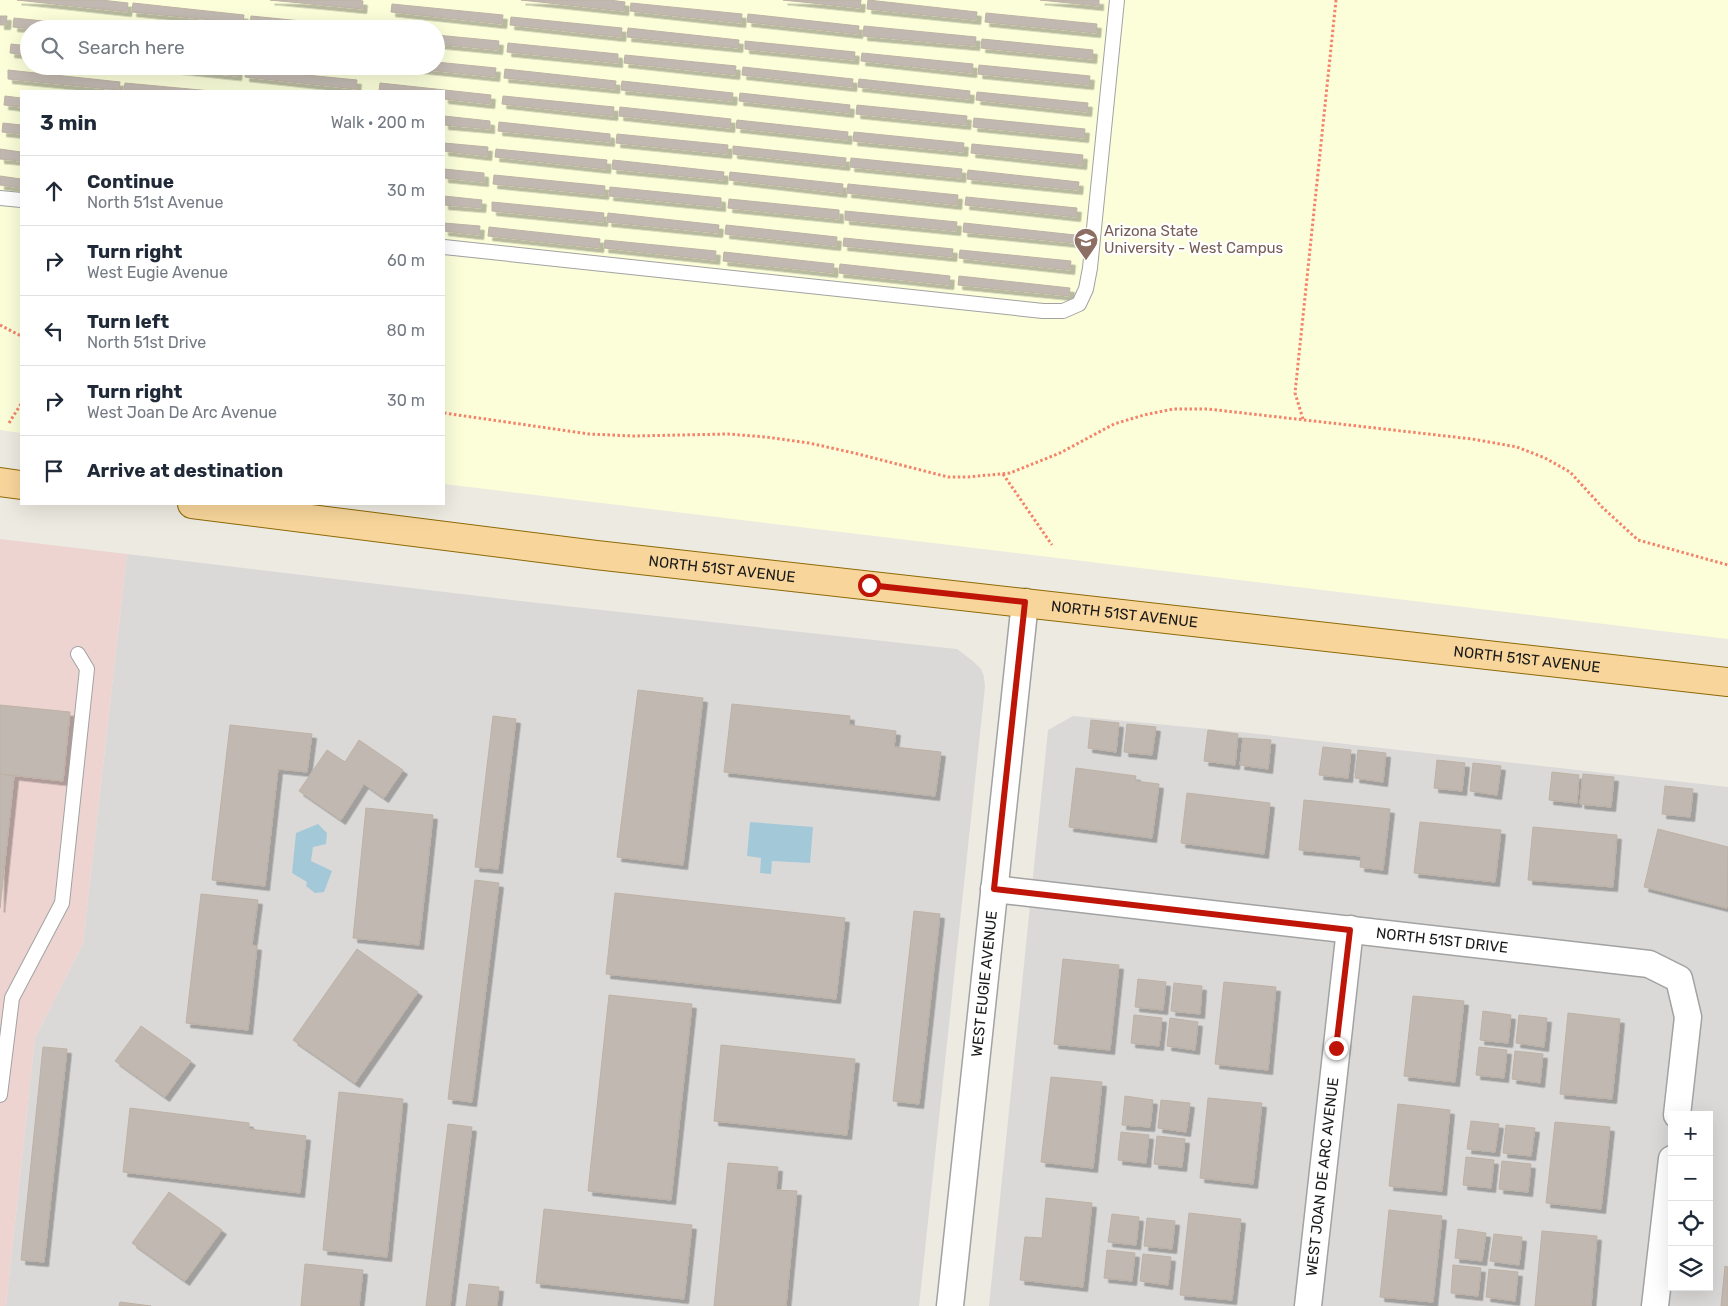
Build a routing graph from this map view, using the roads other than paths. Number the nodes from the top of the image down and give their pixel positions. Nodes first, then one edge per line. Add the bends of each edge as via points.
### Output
1 (1117, 0) edge
2 (0, 198) edge
3 (20, 200) edge
4 (445, 247) edge
5 (0, 482) edge
6 (20, 484) edge
7 (200, 505) edge
8 (1025, 602) junction
9 (78, 654) dead end
10 (1728, 682) edge
11 (994, 889) junction
12 (1350, 930) junction
13 (0, 1096) edge
14 (1677, 1111) edge
15 (1668, 1194) edge
16 (950, 1306) edge
17 (1308, 1306) edge
18 (1655, 1306) edge

1 - 4 lane via 1090,268 1079,304 1064,311
2 - 3 lane
5 - 6 main road
7 - 8 main road, NORTH 51ST AVENUE via 586,553
8 - 10 main road, NORTH 51ST AVENUE
8 - 11 street, WEST EUGIE AVENUE
9 - 13 lane via 87,669 62,903 12,998
11 - 12 street, NORTH 51ST DRIVE
11 - 16 street, WEST EUGIE AVENUE
12 - 14 street, NORTH 51ST DRIVE via 1649,964 1679,979 1688,1017
12 - 17 street, WEST JOAN DE ARC AVENUE
15 - 18 street

